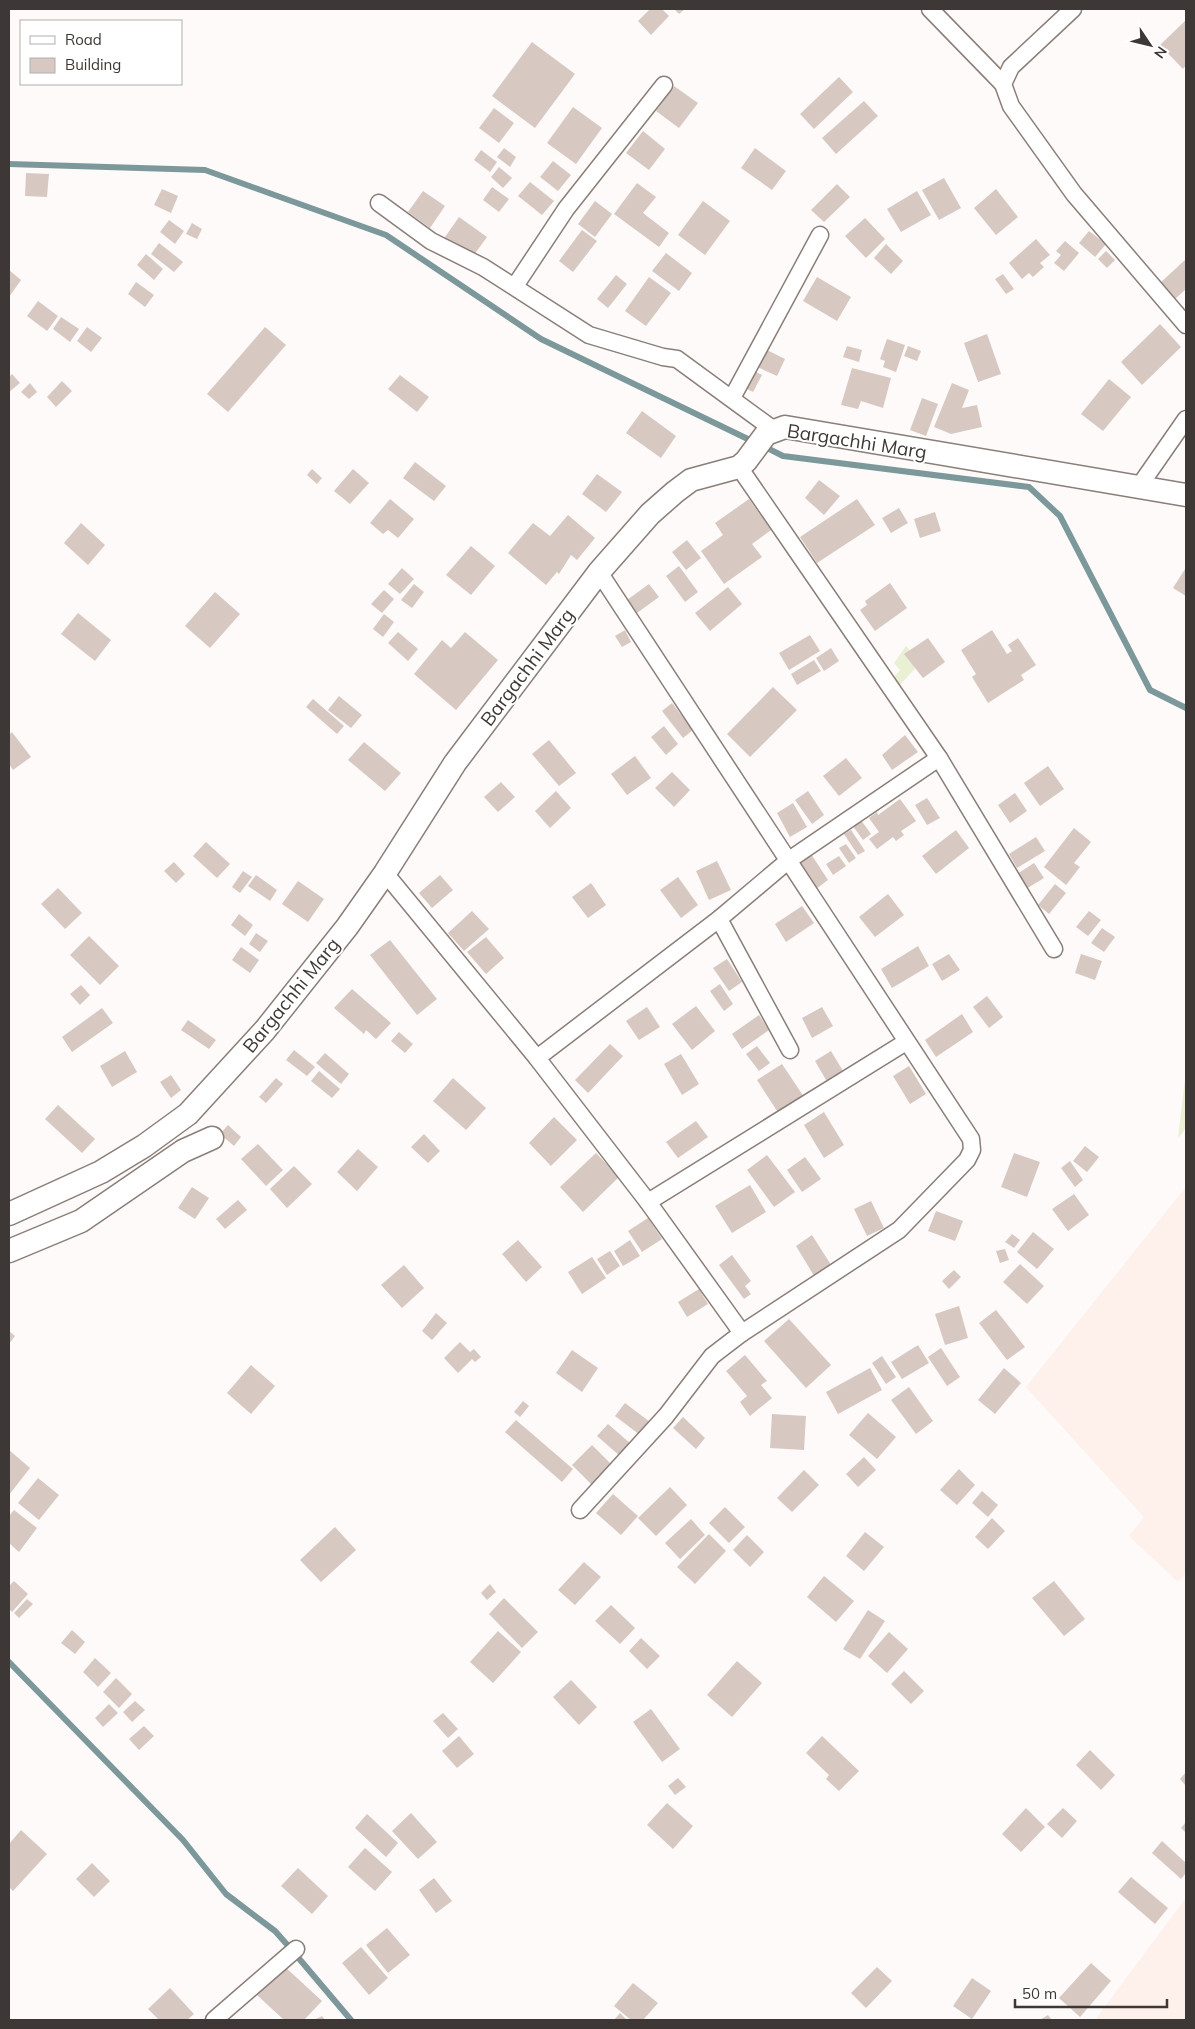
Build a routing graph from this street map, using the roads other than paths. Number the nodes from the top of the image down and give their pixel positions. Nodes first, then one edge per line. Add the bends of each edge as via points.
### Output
1 (930, 9) edge
2 (1073, 9) edge
3 (1003, 84) junction
4 (664, 85) dead end
5 (379, 203) dead end
6 (820, 235) dead end
7 (515, 286) junction
8 (1186, 324) edge
9 (732, 398) junction
10 (1186, 419) edge
11 (770, 432) junction
12 (742, 464) junction
13 (1138, 488) junction
14 (1186, 495) edge
15 (599, 572) junction
16 (939, 758) junction
17 (789, 860) junction
18 (385, 873) junction
19 (719, 919) junction
20 (1054, 949) dead end
21 (906, 1042) junction
22 (790, 1050) dead end
23 (537, 1058) junction
24 (212, 1138) dead end
25 (648, 1202) junction
26 (9, 1214) edge
27 (9, 1251) edge
28 (742, 1333) junction
29 (580, 1510) dead end
30 (296, 1949) dead end
31 (214, 2020) edge

1 - 3 street
2 - 3 street via 1011,67
3 - 8 street via 1011,106 1074,194
4 - 7 street via 566,209
5 - 7 street via 431,241
6 - 9 street
7 - 9 street via 589,335 663,357 677,358
9 - 11 street
10 - 13 street
11 - 12 street, Bargachhi Marg
11 - 13 street, Bargachhi Marg via 785,427
12 - 15 street, Bargachhi Marg via 691,480 680,488 650,514
12 - 16 street
13 - 14 street, Bargachhi Marg
15 - 17 street
15 - 18 street, Bargachhi Marg via 455,763
16 - 17 street
16 - 20 street
17 - 19 street
17 - 21 street
18 - 23 street
18 - 26 street, Bargachhi Marg via 347,927 265,1030 188,1114 101,1172
19 - 22 street
19 - 23 street
21 - 25 street
21 - 28 street via 971,1139 972,1150 967,1160 899,1230
23 - 25 street
24 - 27 street via 183,1151 81,1221
25 - 28 street
28 - 29 street via 712,1356 666,1416
30 - 31 street

